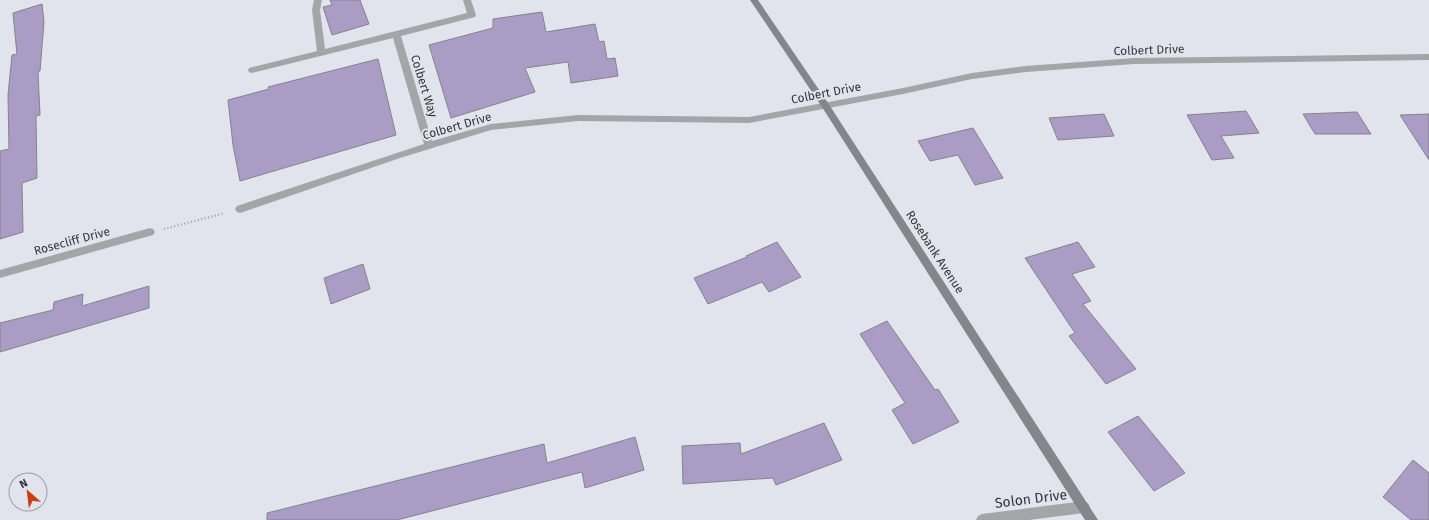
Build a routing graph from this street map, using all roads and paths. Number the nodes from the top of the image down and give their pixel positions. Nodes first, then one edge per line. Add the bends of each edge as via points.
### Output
1 (318, 0) edge
2 (467, 0) edge
3 (754, 0) edge
4 (396, 34) junction
5 (321, 53) junction
6 (1429, 57) edge
7 (252, 70) dead end
8 (825, 105) junction
9 (429, 146) junction
10 (240, 209) joint
11 (150, 232) joint
12 (0, 274) edge
13 (1084, 507) junction
14 (982, 520) edge
15 (1092, 520) edge

1 - 5 street via 316,10
2 - 4 street via 472,15
3 - 8 street, Rosebank Avenue
4 - 5 street
4 - 9 street, Colbert Way
5 - 7 street
6 - 8 street, Colbert Drive via 1134,62 1026,68
8 - 9 street, Colbert Drive via 749,120 570,118 491,127
8 - 13 street, Rosebank Avenue
9 - 10 street, Colbert Drive
10 - 11 path
11 - 12 street, Rosecliff Drive
13 - 14 street, Solon Drive
13 - 15 street, Rosebank Avenue

